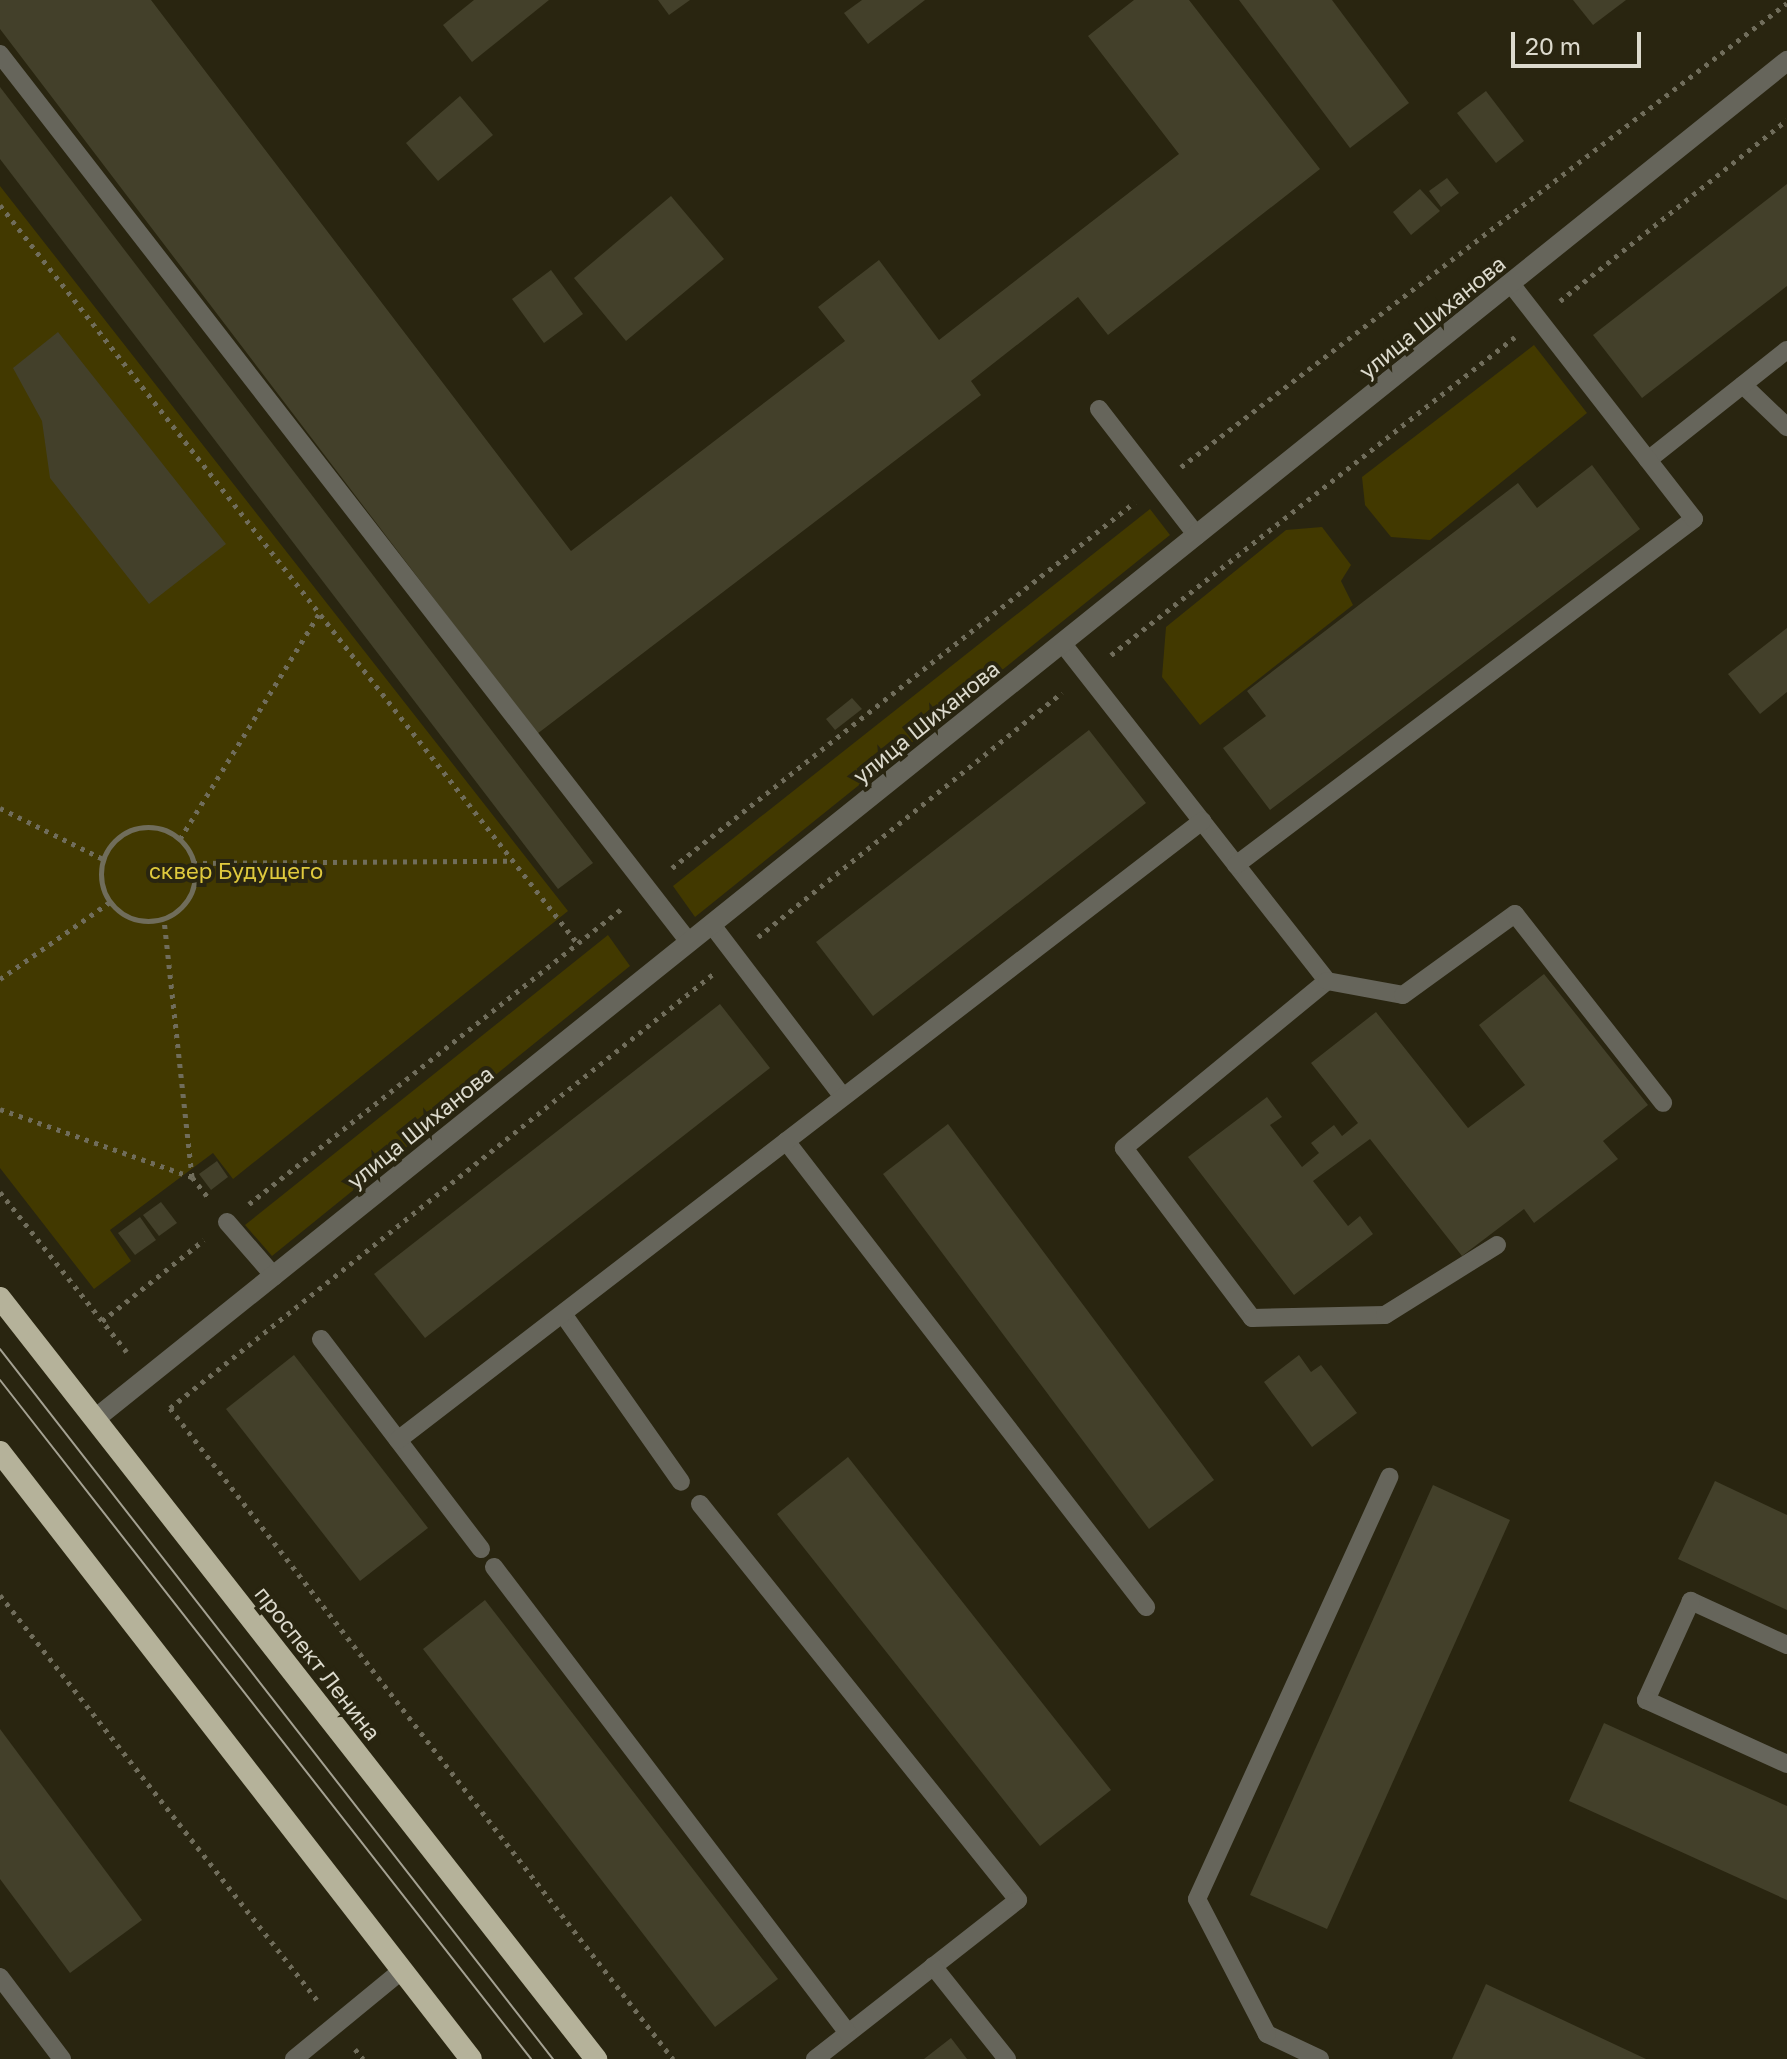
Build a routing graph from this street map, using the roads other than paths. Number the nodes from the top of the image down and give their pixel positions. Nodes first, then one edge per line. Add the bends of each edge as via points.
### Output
1 (0, 54) edge
2 (1787, 61) edge
3 (1511, 284) junction
4 (1787, 350) edge
5 (1743, 385) junction
6 (1099, 409) dead end
7 (1787, 427) edge
8 (1648, 460) junction
9 (1197, 536) junction
10 (1063, 644) junction
11 (1202, 821) junction
12 (1236, 865) junction
13 (712, 925) junction
14 (689, 942) junction
15 (1327, 981) junction
16 (843, 1097) junction
17 (1663, 1103) dead end
18 (786, 1141) junction
19 (227, 1222) road end
20 (1497, 1245) dead end
21 (274, 1276) junction
22 (0, 1298) edge
23 (563, 1314) junction
24 (321, 1339) dead end
25 (95, 1419) junction
26 (398, 1440) junction
27 (0, 1452) edge
28 (1389, 1477) dead end
29 (681, 1482) dead end
30 (700, 1504) dead end
31 (481, 1549) dead end
32 (494, 1567) dead end
33 (1146, 1607) dead end
34 (1787, 1645) edge
35 (1787, 1764) edge
36 (933, 1966) junction
37 (401, 1971) junction
38 (0, 1977) edge
39 (848, 2033) junction
40 (299, 2057) edge
41 (62, 2059) edge
42 (471, 2059) edge
43 (596, 2059) edge
44 (815, 2059) edge
45 (1007, 2059) edge
46 (1320, 2059) edge

1 - 14 lane
2 - 3 street, улица Шиханова
3 - 8 lane
3 - 9 street, улица Шиханова
4 - 5 lane
5 - 7 lane
5 - 8 lane
6 - 9 lane
8 - 12 lane via 1694,519
9 - 10 street, улица Шиханова
10 - 11 lane
10 - 13 street, улица Шиханова
11 - 12 lane
11 - 16 lane
12 - 15 lane
13 - 14 street, улица Шиханова
13 - 16 lane
14 - 21 street, улица Шиханова
15 - 17 lane via 1403,995 1515,914
15 - 20 lane via 1124,1148 1252,1318 1385,1315
16 - 18 lane
18 - 23 lane
18 - 33 lane
19 - 21 lane
21 - 25 street, улица Шиханова
22 - 25 highway, проспект Ленина
23 - 26 lane
23 - 29 lane
24 - 26 lane
25 - 43 highway, проспект Ленина
26 - 31 lane
27 - 37 highway
28 - 46 lane via 1197,1899 1267,2034
30 - 36 lane via 1018,1900
32 - 39 lane
34 - 35 lane via 1691,1601 1646,1700
36 - 39 lane
36 - 45 lane
37 - 40 lane
37 - 42 highway
38 - 41 lane
39 - 44 lane

